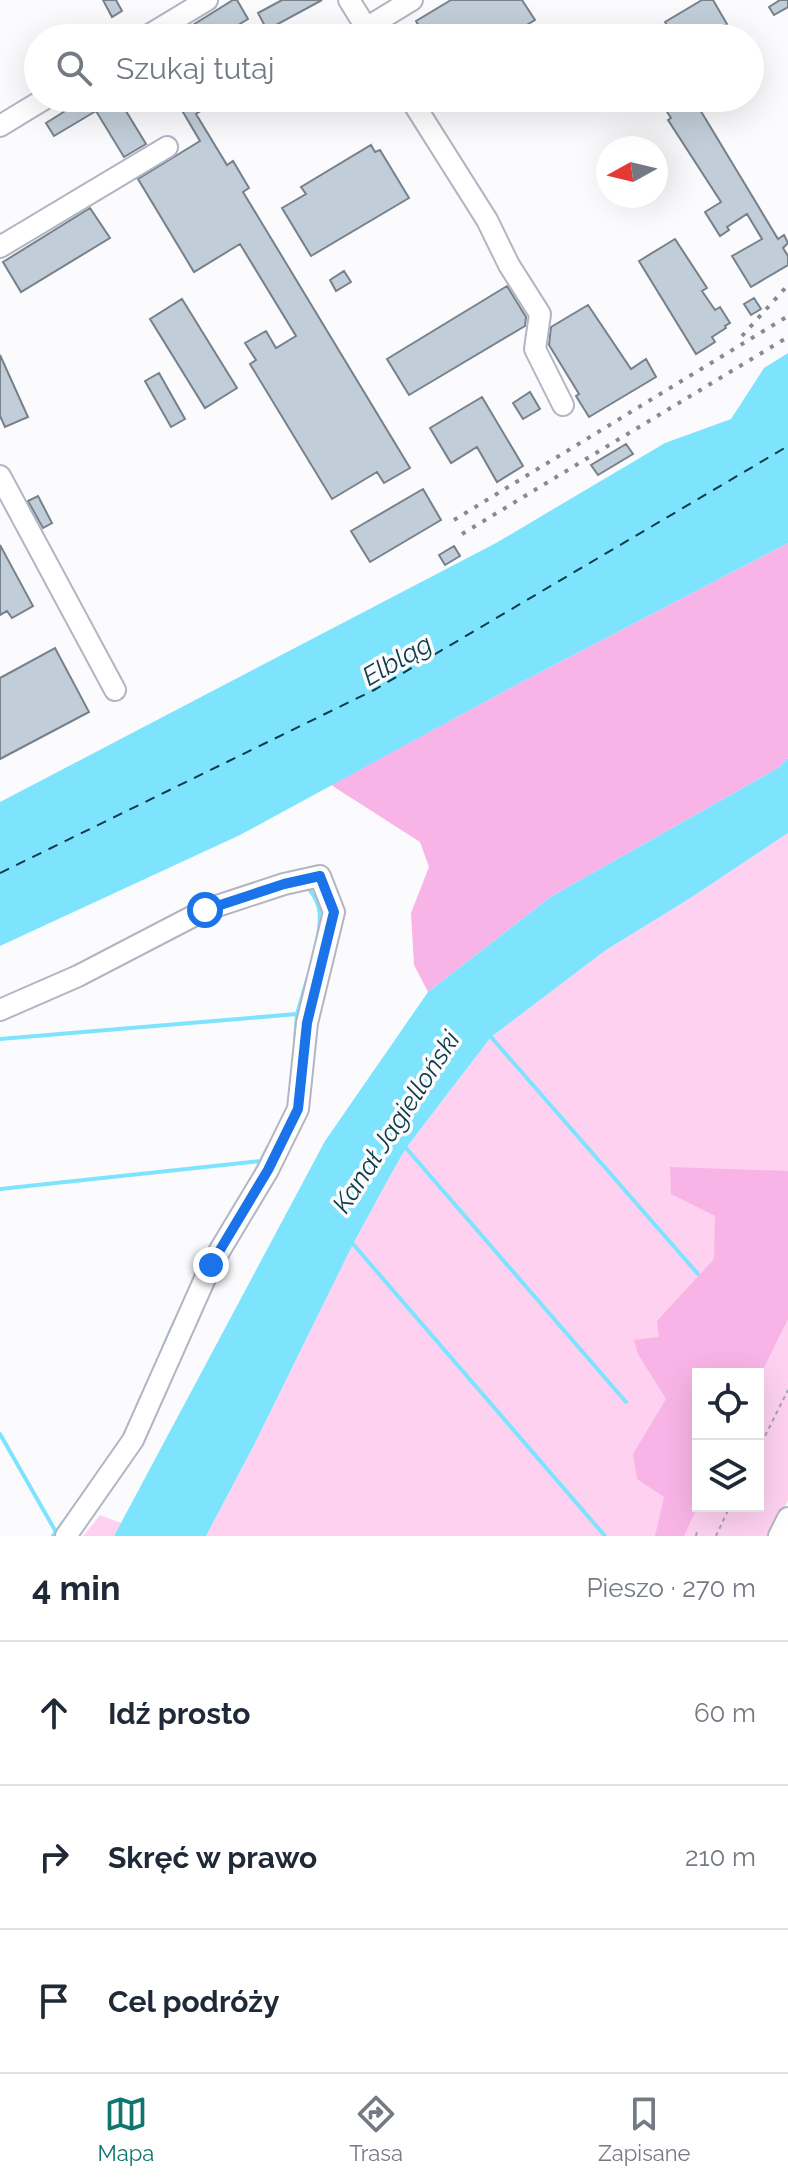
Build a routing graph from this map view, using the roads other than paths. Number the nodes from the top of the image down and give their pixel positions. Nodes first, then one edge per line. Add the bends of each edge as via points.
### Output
1 (207, 0) edge
2 (349, 0) edge
3 (412, 0) edge
4 (167, 24) edge
5 (364, 24) edge
6 (381, 24) edge
7 (24, 111) edge
8 (419, 112) edge
9 (0, 126) edge
10 (167, 147) dead end
11 (0, 247) edge
12 (563, 405) dead end
13 (0, 476) edge
14 (115, 690) dead end
15 (0, 1010) edge
16 (788, 1518) edge
17 (66, 1536) edge
18 (779, 1536) edge

1 - 4 street
2 - 5 street
3 - 6 street
7 - 9 street
8 - 12 street via 540,314 535,349
10 - 11 street
13 - 14 street
15 - 17 street via 205,910 284,884 320,876 334,912 307,1023 298,1109 211,1265 133,1440
16 - 18 street

